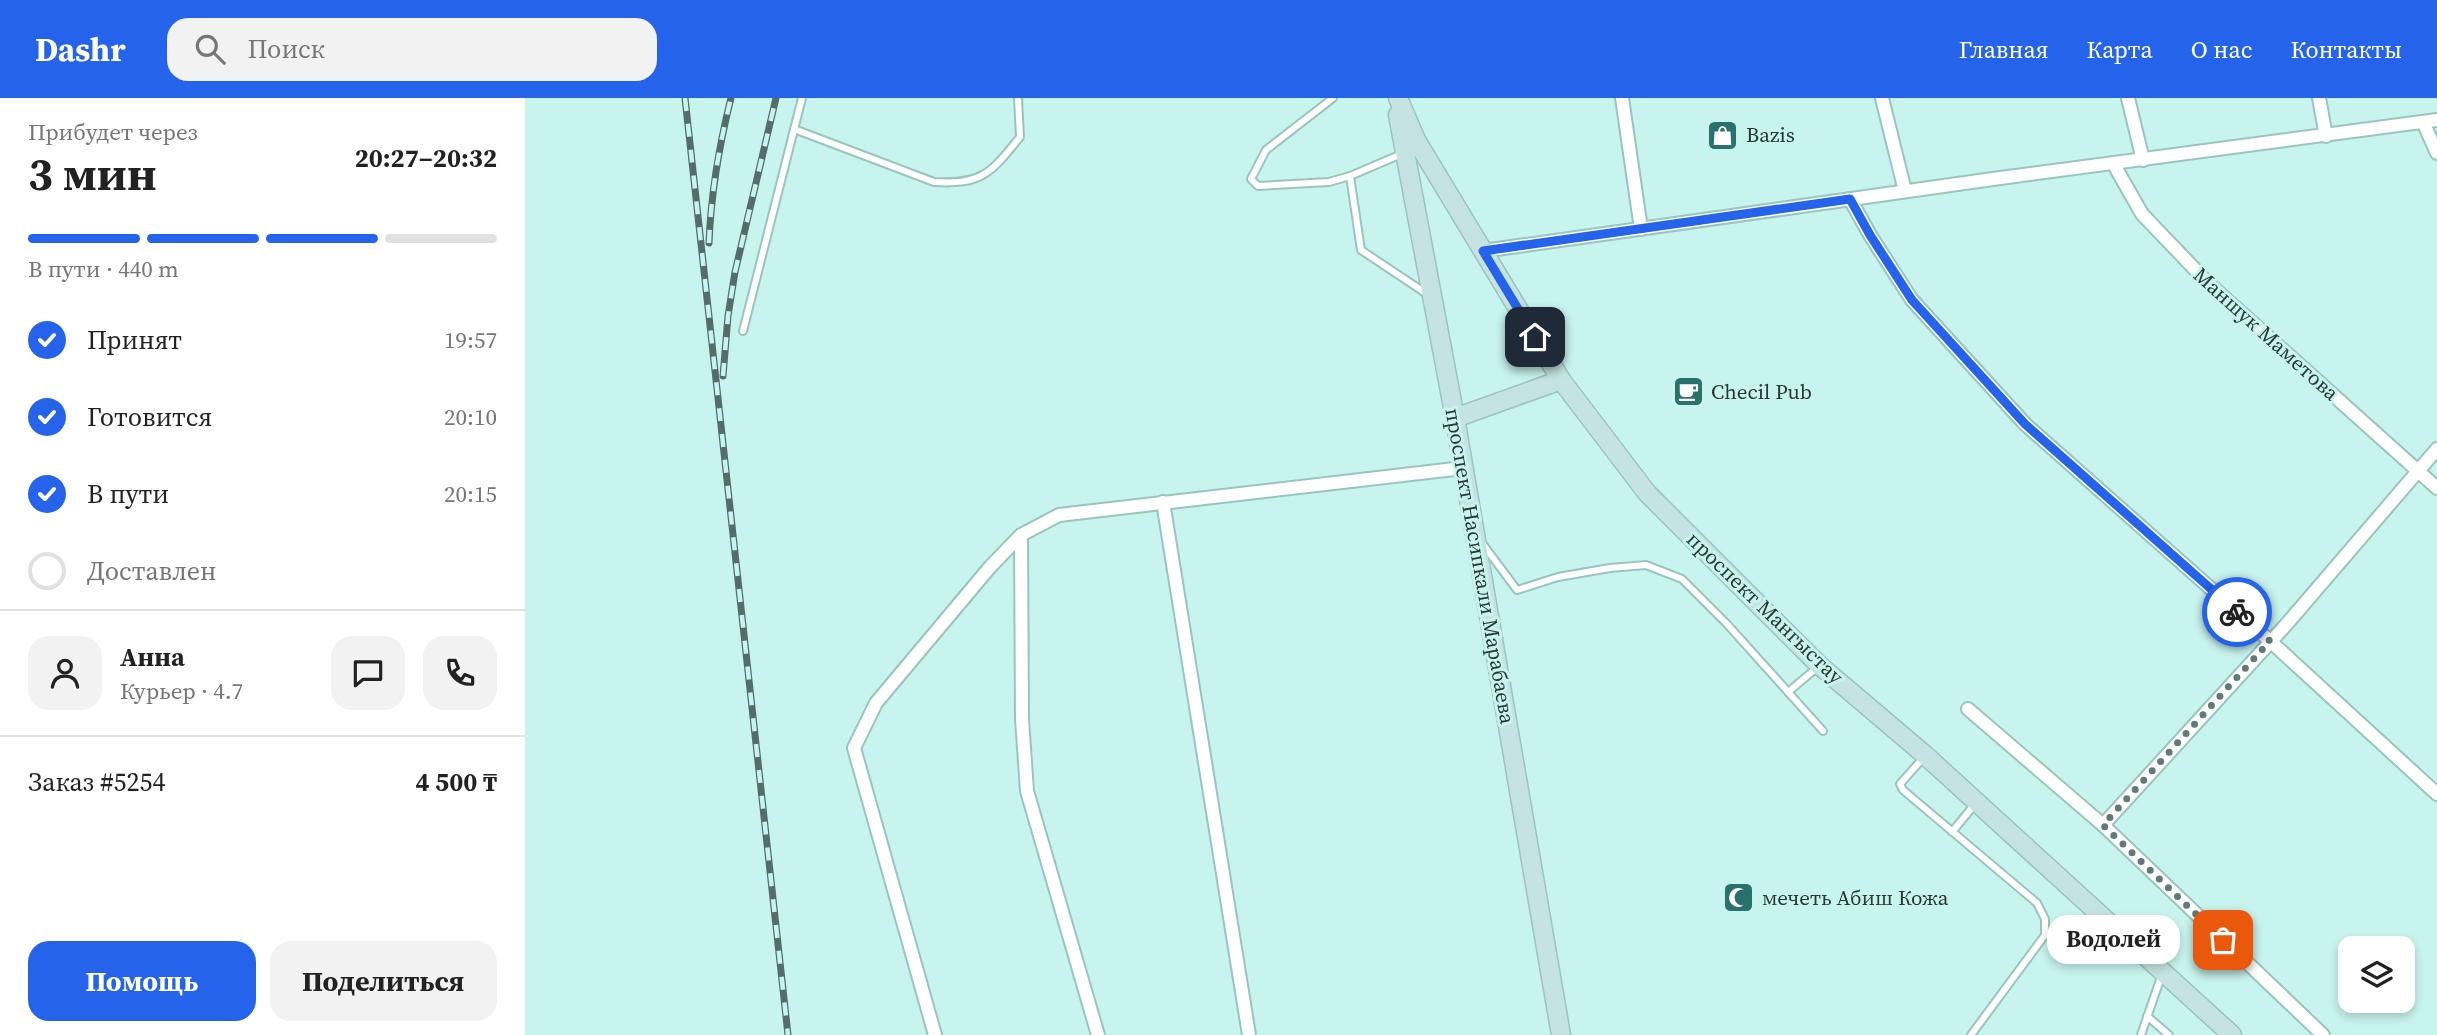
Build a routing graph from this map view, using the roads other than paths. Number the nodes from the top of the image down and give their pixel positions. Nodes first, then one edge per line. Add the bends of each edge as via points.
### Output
1 (802, 98) edge
2 (1018, 98) edge
3 (1333, 98) edge
4 (1397, 98) edge
5 (1622, 98) edge
6 (1882, 98) edge
7 (2128, 98) edge
8 (2319, 98) edge
9 (2437, 120) edge
10 (2423, 122) junction
11 (794, 130) junction
12 (2326, 136) junction
13 (1405, 153) junction
14 (2437, 153) edge
15 (2143, 160) junction
16 (2113, 163) junction
17 (1350, 176) junction
18 (1905, 191) junction
19 (1850, 199) junction
20 (1641, 229) junction
21 (1483, 251) junction
22 (1432, 297) junction
23 (743, 331) dead end
24 (1561, 380) junction
25 (1455, 418) junction
26 (2437, 449) edge
27 (1463, 468) junction
28 (2418, 471) junction
29 (2437, 488) edge
30 (1163, 502) junction
31 (1474, 533) junction
32 (1021, 535) junction
33 (2270, 641) junction
34 (1819, 665) junction
35 (1788, 692) junction
36 (1968, 709) dead end
37 (1823, 731) dead end
38 (1925, 755) junction
39 (2437, 794) edge
40 (1977, 802) junction
41 (2103, 825) junction
42 (1952, 832) junction
43 (2163, 971) junction
44 (2147, 1016) junction
45 (935, 1035) edge
46 (1098, 1035) edge
47 (1249, 1035) edge
48 (1561, 1035) edge
49 (1971, 1035) edge
50 (2141, 1035) edge
51 (2169, 1035) edge
52 (2232, 1035) edge
53 (2323, 1035) edge

1 - 11 lane
2 - 11 lane via 1020,137 998,164 974,180 952,184 934,183
3 - 17 lane via 1266,150 1251,178 1258,186 1329,182
4 - 13 street, проспект Насипкали Марабаева
4 - 21 street, проспект Мангыстау via 1416,140
5 - 20 street
6 - 18 street
7 - 15 street
8 - 12 street
9 - 10 street
10 - 12 street
10 - 14 street
11 - 23 lane
12 - 15 street
13 - 17 lane
13 - 22 street, проспект Насипкали Марабаева
15 - 16 street
16 - 18 street
16 - 28 street, Маншук Маметова via 2142,215 2208,283
17 - 22 lane via 1361,250
18 - 19 street
19 - 20 street
19 - 33 street via 1912,300 2025,424
20 - 21 street
21 - 24 street, проспект Мангыстау
22 - 25 street, проспект Насипкали Марабаева
24 - 25 street
24 - 34 street, проспект Мангыстау via 1647,493
25 - 27 street, проспект Насипкали Марабаева
26 - 28 street
27 - 30 street
27 - 31 street, проспект Насипкали Марабаева
28 - 29 street, Маншук Маметова
28 - 33 street
30 - 32 street via 1059,515
30 - 47 street
31 - 35 lane via 1517,590 1558,577 1646,565 1682,579
31 - 48 street, проспект Насипкали Марабаева
32 - 45 street via 876,703 854,748
32 - 46 street via 1027,791
33 - 39 street
33 - 41 street
34 - 35 lane
34 - 38 street, проспект Мангыстау
35 - 37 lane
36 - 41 street
38 - 40 street, проспект Мангыстау
38 - 42 lane via 1900,784
40 - 42 lane
40 - 43 street, проспект Мангыстау
41 - 53 street
42 - 49 lane via 2037,903 2045,919 2045,935
43 - 44 lane
43 - 52 street, проспект Мангыстау
44 - 50 lane
44 - 51 lane

